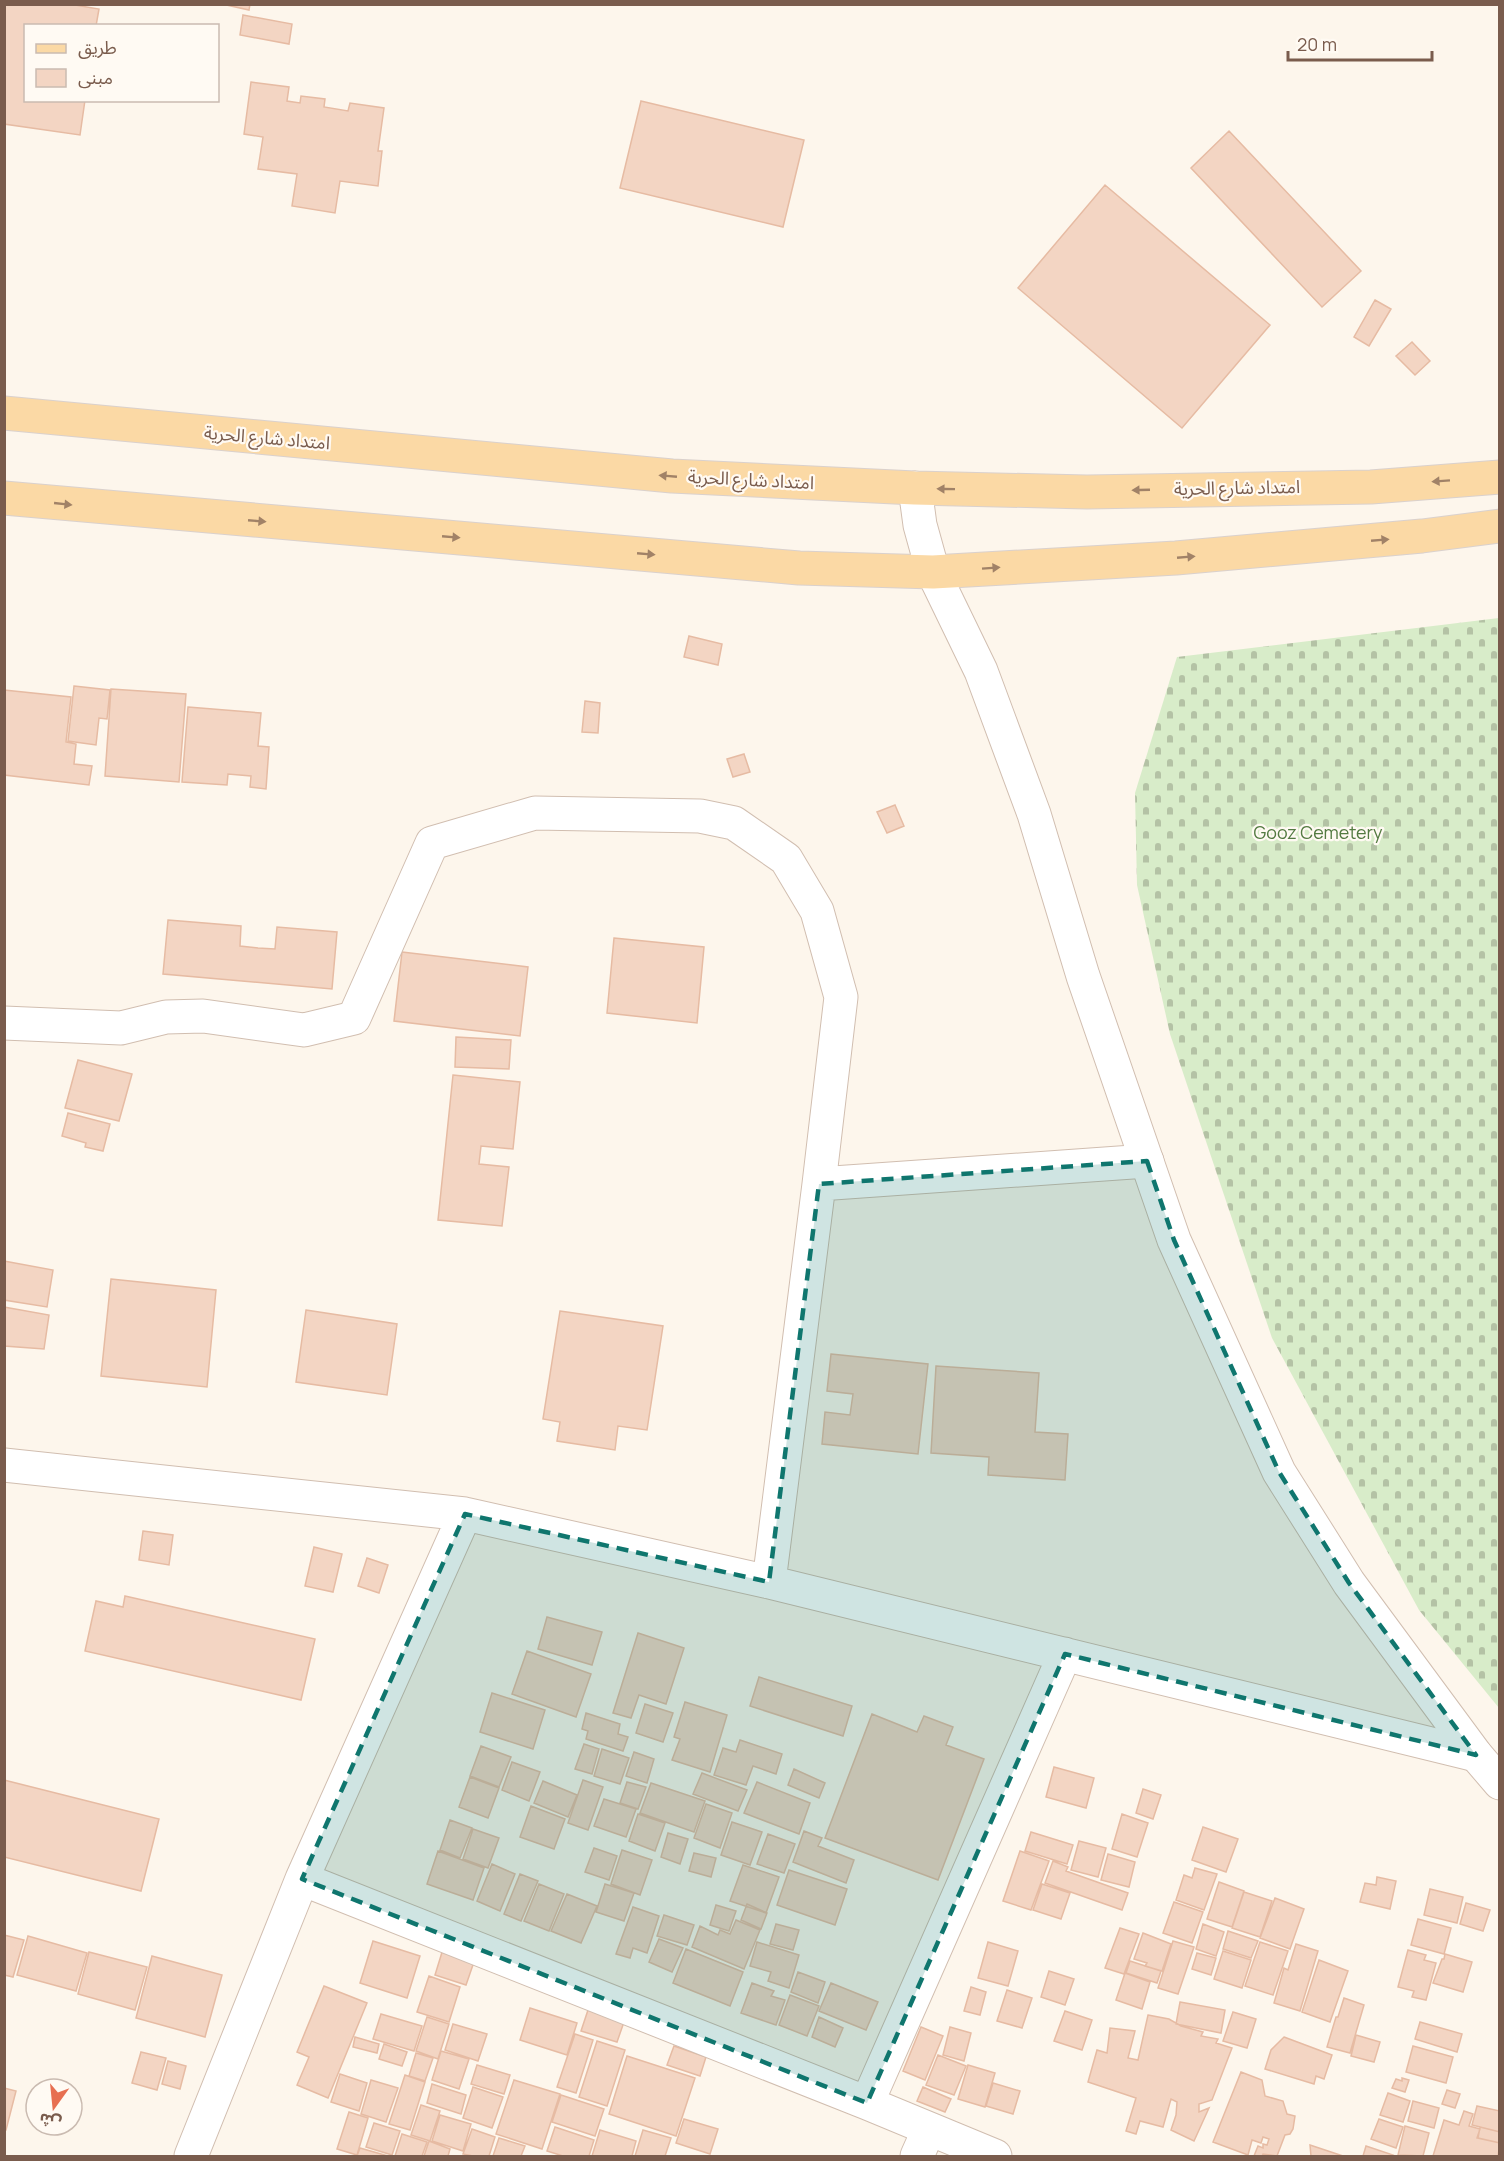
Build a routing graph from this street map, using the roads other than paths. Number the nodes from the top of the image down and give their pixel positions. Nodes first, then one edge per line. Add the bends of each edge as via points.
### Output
1 (4, 413) edge
2 (1500, 477) edge
3 (915, 488) junction
4 (4, 498) edge
5 (1500, 526) edge
6 (933, 572) junction
7 (4, 1023) edge
8 (1147, 1161) junction
9 (819, 1184) junction
10 (4, 1465) edge
11 (465, 1514) junction
12 (769, 1582) junction
13 (1065, 1654) junction
14 (1476, 1755) junction
15 (1500, 1783) edge
16 (302, 1878) junction
17 (867, 2103) junction
18 (923, 2143) edge
19 (191, 2157) edge
20 (995, 2157) edge

3 -> 1 main road, امتداد شارع الحرية via 672,476
2 -> 3 main road, امتداد شارع الحرية via 1371,487 1086,492
3 - 6 street
4 -> 6 main road via 799,568
6 -> 5 main road via 1188,557
6 - 8 street via 981,671 1034,814 1083,976
7 - 9 street via 121,1028 166,1017 203,1016 304,1030 354,1018 432,843 535,813 700,816 734,823 786,859 817,911 841,997
8 - 9 street
8 - 14 street via 1174,1240 1279,1472 1349,1583
9 - 12 street
10 - 11 street
11 - 12 street
11 - 16 street
12 - 13 street
13 - 14 street
13 - 17 street
14 - 15 street
16 - 17 street
16 - 19 street
17 - 18 street
18 - 20 street

